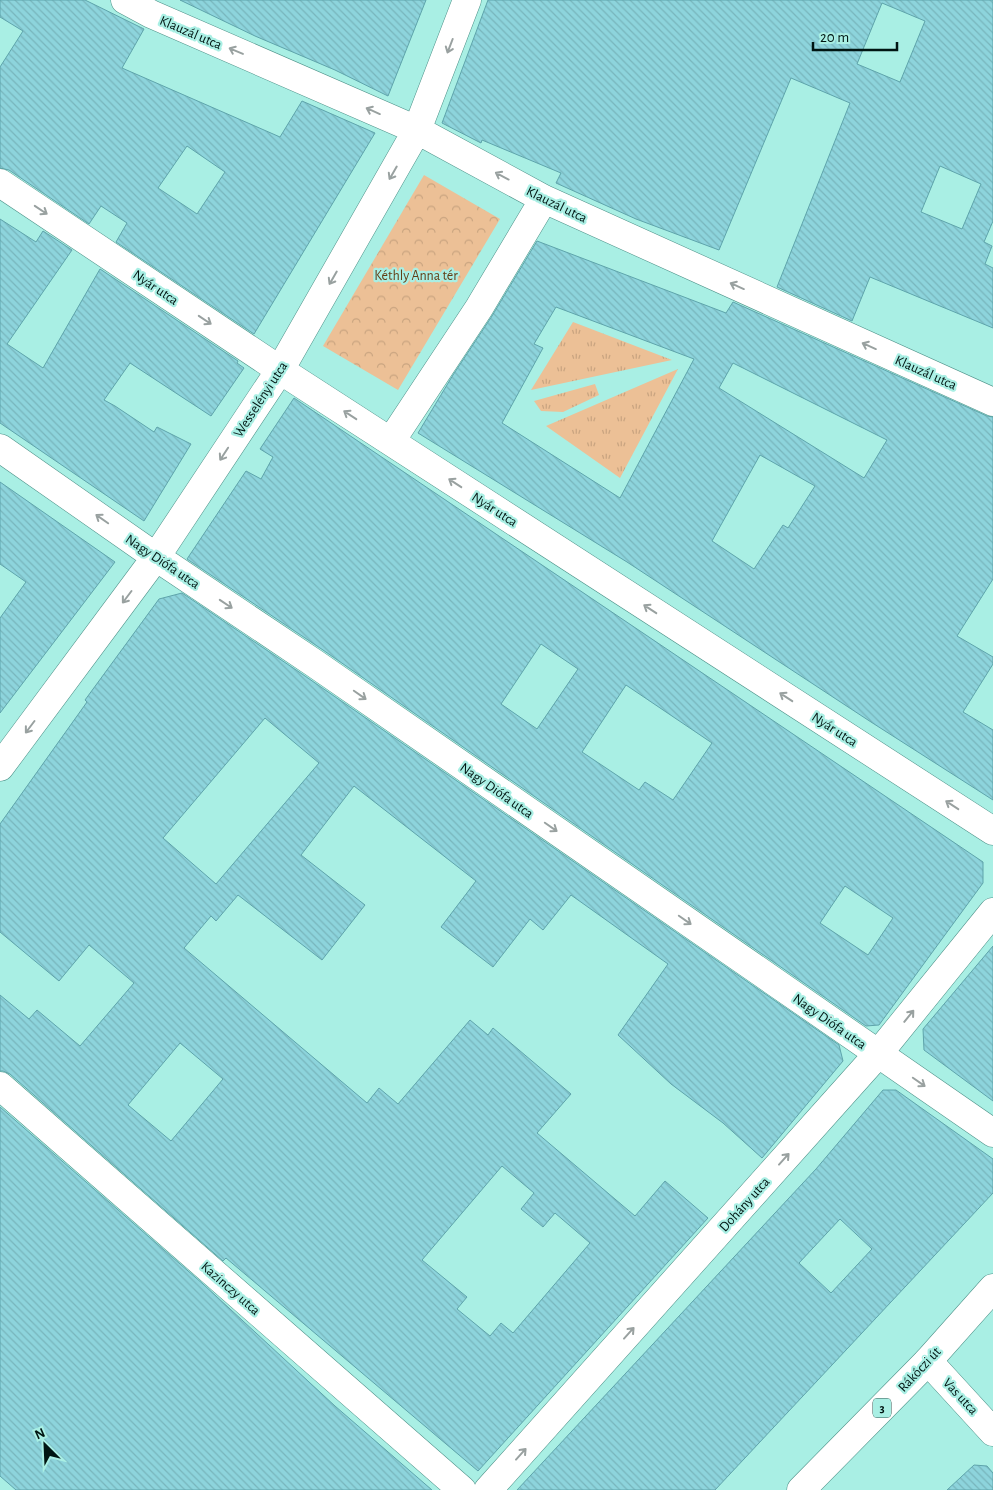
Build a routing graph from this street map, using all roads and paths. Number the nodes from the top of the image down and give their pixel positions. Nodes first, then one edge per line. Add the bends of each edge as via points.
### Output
1 (125, 0) edge
2 (467, 0) edge
3 (417, 130) junction
4 (0, 183) edge
5 (544, 199) junction
6 (280, 370) junction
7 (993, 402) edge
8 (391, 441) junction
9 (0, 448) edge
10 (156, 558) junction
11 (0, 767) edge
12 (993, 831) edge
13 (993, 912) edge
14 (878, 1054) junction
15 (0, 1086) edge
16 (993, 1133) edge
17 (993, 1288) edge
18 (928, 1361) junction
19 (993, 1432) edge
20 (462, 1490) edge
21 (488, 1490) edge
22 (801, 1490) edge

3 -> 1 street, Klauzál utca
2 -> 3 street, Wesselényi utca
5 -> 3 street, Klauzál utca
3 -> 6 street, Wesselényi utca
4 -> 6 street, Nyár utca
7 -> 5 street, Klauzál utca
5 - 8 street via 479,308
8 -> 6 street, Nyár utca
6 -> 10 street, Wesselényi utca
12 -> 8 street, Nyár utca
10 -> 9 street, Nagy Diófa utca
10 -> 11 street, Wesselényi utca
10 -> 14 street, Nagy Diófa utca via 322,668
14 -> 13 street, Dohány utca
14 -> 16 street, Nagy Diófa utca
21 -> 14 street, Dohány utca
15 - 20 street, Kazinczy utca
17 - 18 street, Rákóczi út / 3
18 - 19 street, Vas utca
18 - 22 street, Rákóczi út / 3

